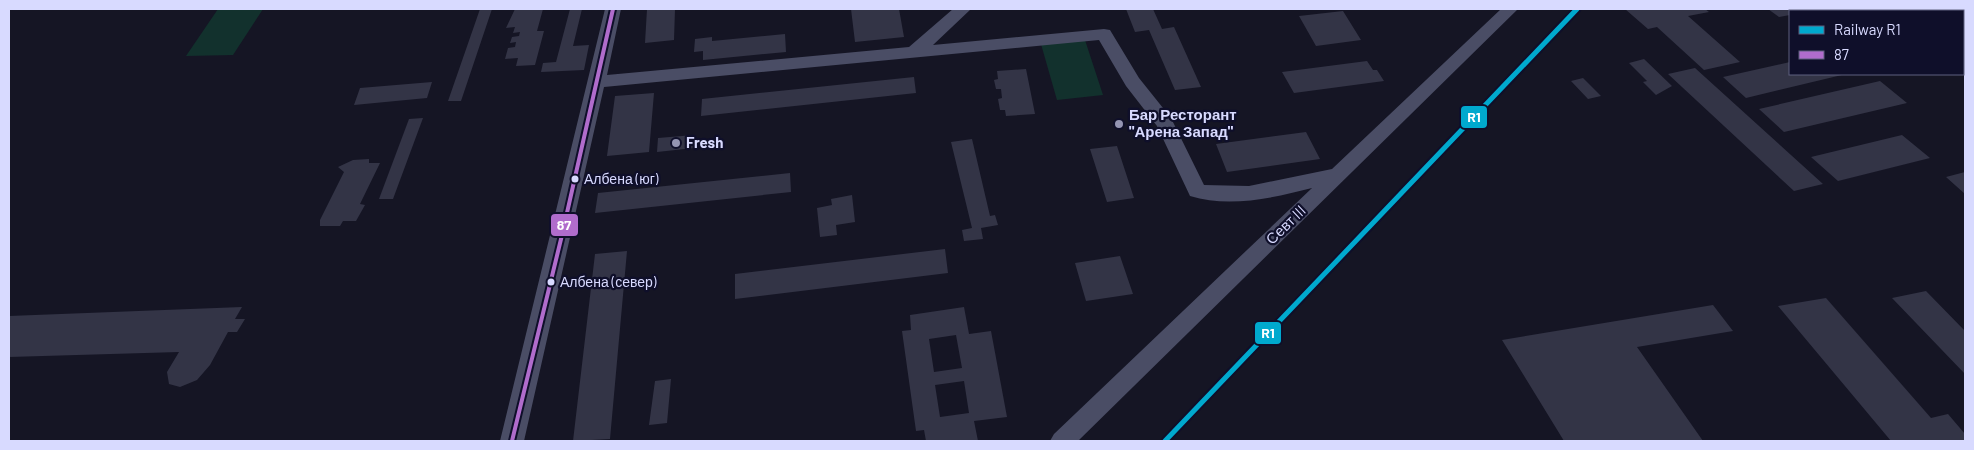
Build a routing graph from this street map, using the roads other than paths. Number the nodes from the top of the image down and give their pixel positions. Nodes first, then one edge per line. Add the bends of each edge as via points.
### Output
1 (613, 9) edge
2 (963, 9) edge
3 (1510, 9) edge
4 (914, 52) junction
5 (596, 82) junction
6 (1339, 174) junction
7 (512, 441) edge
8 (1062, 441) edge

1 - 5 street
2 - 4 street
3 - 6 street, Севт III
4 - 5 street
4 - 6 street via 1104,34 1132,82 1165,123 1197,191 1212,195 1288,188
5 - 7 street
6 - 8 street, Севт III

